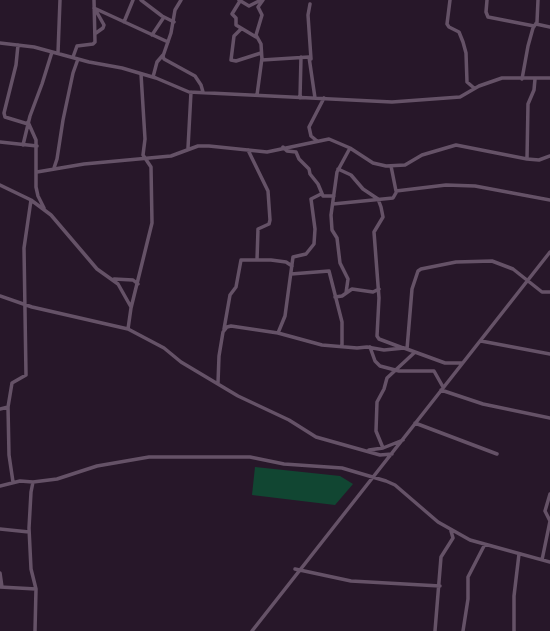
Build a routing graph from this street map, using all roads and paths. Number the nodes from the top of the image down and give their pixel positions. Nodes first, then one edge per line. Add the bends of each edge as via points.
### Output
1 (60, 0) edge
2 (94, 0) edge
3 (133, 0) edge
4 (141, 0) edge
5 (181, 0) edge
6 (239, 0) edge
7 (262, 0) edge
8 (450, 0) edge
9 (487, 0) edge
10 (538, 0) edge
11 (310, 4) dead end
12 (94, 7) junction
13 (164, 17) junction
14 (124, 22) junction
15 (174, 22) junction
16 (535, 25) junction
17 (550, 27) edge
18 (241, 29) junction
19 (96, 34) junction
20 (152, 35) junction
21 (256, 37) junction
22 (168, 42) junction
23 (0, 43) edge
24 (18, 45) junction
25 (52, 52) junction
26 (58, 53) junction
27 (262, 53) junction
28 (163, 55) junction
29 (73, 57) junction
30 (301, 57) junction
31 (262, 58) junction
32 (78, 59) junction
33 (311, 63) junction
34 (141, 74) junction
35 (153, 78) junction
36 (550, 78) edge
37 (522, 79) junction
38 (535, 79) junction
39 (474, 88) junction
40 (191, 92) junction
41 (203, 92) junction
42 (257, 95) junction
43 (300, 98) junction
44 (315, 98) junction
45 (324, 98) junction
46 (28, 123) junction
47 (318, 141) junction
48 (0, 142) edge
49 (23, 145) junction
50 (37, 146) junction
51 (283, 147) junction
52 (188, 148) junction
53 (350, 148) junction
54 (248, 150) junction
55 (550, 156) edge
56 (145, 159) junction
57 (527, 159) junction
58 (391, 166) junction
59 (54, 168) junction
60 (338, 169) junction
61 (37, 172) junction
62 (0, 186) edge
63 (397, 191) junction
64 (321, 194) junction
65 (334, 196) junction
66 (378, 199) junction
67 (31, 200) junction
68 (550, 200) edge
69 (333, 204) junction
70 (44, 209) junction
71 (550, 252) edge
72 (256, 260) junction
73 (292, 266) junction
74 (291, 274) junction
75 (113, 279) junction
76 (527, 280) junction
77 (138, 284) junction
78 (379, 289) junction
79 (550, 292) edge
80 (346, 293) junction
81 (0, 296) edge
82 (335, 297) junction
83 (26, 305) junction
84 (131, 308) junction
85 (128, 329) junction
86 (224, 330) junction
87 (278, 333) junction
88 (481, 341) junction
89 (342, 346) junction
90 (370, 347) junction
91 (406, 349) junction
92 (414, 353) junction
93 (550, 354) edge
94 (462, 363) junction
95 (396, 370) junction
96 (218, 383) junction
97 (442, 388) junction
98 (8, 407) junction
99 (0, 409) edge
100 (550, 418) edge
101 (415, 423) junction
102 (404, 439) junction
103 (383, 448) junction
104 (367, 450) junction
105 (392, 454) junction
106 (497, 454) dead end
107 (372, 477) junction
108 (13, 482) junction
109 (33, 482) junction
110 (0, 486) edge
111 (550, 494) edge
112 (0, 529) edge
113 (451, 531) junction
114 (29, 532) junction
115 (485, 544) junction
116 (519, 554) junction
117 (542, 560) junction
118 (550, 562) edge
119 (295, 569) dead end
120 (301, 570) junction
121 (0, 573) edge
122 (440, 586) junction
123 (1, 587) edge
124 (36, 589) junction
125 (35, 631) edge
126 (252, 631) edge
127 (435, 631) edge
128 (463, 631) edge
129 (514, 631) edge

1 - 26 street
2 - 12 street
3 - 14 street
4 - 13 street
5 - 15 street via 175,10
6 - 7 street via 249,6
6 - 18 street via 232,14 236,18 236,25
7 - 21 street via 258,7 262,15
8 - 39 street via 447,24 459,32 466,53 467,82
9 - 16 street via 488,17
10 - 16 street
11 - 33 street via 308,15
12 - 14 street
12 - 19 street
12 - 19 street via 104,25
13 - 15 street
13 - 20 street
14 - 20 street
15 - 22 street
16 - 17 street
16 - 37 street via 526,52
18 - 21 street
18 - 27 street via 234,36 230,60 236,61
19 - 29 street via 94,44 79,45
20 - 22 street
21 - 27 street via 260,41
22 - 28 street
23 - 24 street
24 - 25 street
24 - 46 street via 16,65 4,113 5,117
25 - 26 street
25 - 46 street
26 - 29 street
27 - 31 street
28 - 35 street via 157,62
28 - 41 street via 164,59 195,76
29 - 32 street
30 - 31 street via 265,61
30 - 33 street via 308,56
30 - 43 street
31 - 42 street
32 - 34 street
32 - 59 street via 62,120
33 - 44 street
34 - 35 street
34 - 56 street
35 - 40 street
36 - 38 street
37 - 38 street
37 - 39 street via 492,80
38 - 57 street via 528,106
39 - 45 street via 460,97 425,101
40 - 41 street
40 - 52 street
41 - 42 street
42 - 43 street
43 - 44 street
44 - 45 street
45 - 47 street via 309,128 311,136
46 - 49 street
46 - 50 street
47 - 51 street
47 - 53 street via 332,139
48 - 49 street
49 - 50 street
50 - 61 street
51 - 54 street via 268,152
51 - 64 street via 287,151 296,152 298,158 309,169
52 - 54 street via 209,146
52 - 56 street via 171,156
53 - 58 street via 373,163
53 - 60 street
54 - 72 street via 268,191 270,220 258,229
55 - 57 street via 539,160
56 - 59 street
56 - 77 street via 151,167 152,223
57 - 58 street via 456,145 422,155 405,165
58 - 63 street via 394,188
59 - 61 street
60 - 65 street
60 - 66 street via 351,175 363,189
61 - 70 street via 38,196
62 - 67 street
63 - 66 street via 393,198
63 - 68 street via 434,186 475,186
64 - 65 street via 325,197
64 - 73 street via 310,200 315,229 314,244 304,255 294,256
65 - 69 street
66 - 69 street
66 - 78 street via 383,217 374,232
67 - 70 street
67 - 83 street via 24,248
69 - 80 street via 332,230 337,238 340,263 348,280
70 - 75 street via 97,270
71 - 76 street
72 - 73 street via 286,262
72 - 86 street via 241,261 236,286 230,295
73 - 74 street
74 - 82 street via 328,271
74 - 87 street via 285,316
75 - 77 street via 133,280
75 - 84 street via 126,295
76 - 79 street via 542,292
76 - 88 street
76 - 91 street via 507,266 485,260 471,263 448,262 420,269 412,289
77 - 84 street
78 - 80 street via 369,292 352,289
78 - 91 street via 377,337
80 - 82 street
81 - 83 street
82 - 89 street via 342,322
83 - 85 street
83 - 98 street via 26,375 12,383
84 - 85 street
85 - 96 street via 160,345 181,362
86 - 87 street via 236,326
86 - 96 street via 219,356
87 - 89 street via 322,345
88 - 93 street
88 - 94 street
89 - 90 street
90 - 91 street via 384,350
90 - 95 street via 377,364
91 - 92 street
92 - 94 street via 445,363
92 - 95 street
94 - 97 street
95 - 97 street via 434,371
95 - 103 street via 387,378 376,406 376,431
96 - 104 street via 316,437
97 - 100 street via 483,404
97 - 101 street
98 - 99 street
98 - 108 street via 9,456
101 - 102 street
101 - 106 street
102 - 103 street
102 - 105 street
103 - 104 street
104 - 105 street
105 - 107 street
107 - 109 street via 342,468 284,464 259,458 180,456 149,457 104,465 71,476
107 - 113 street via 395,485
107 - 120 street
108 - 109 street
108 - 110 street
109 - 114 street
111 - 117 street via 544,511 550,521
112 - 114 street
113 - 115 street
113 - 122 street via 453,538 441,557
114 - 124 street via 31,569
115 - 116 street
115 - 128 street via 468,577 468,599
116 - 117 street
116 - 129 street via 514,596
117 - 118 street
119 - 120 street
120 - 122 street via 351,581
120 - 126 street
121 - 123 street
122 - 127 street
123 - 124 street
124 - 125 street

